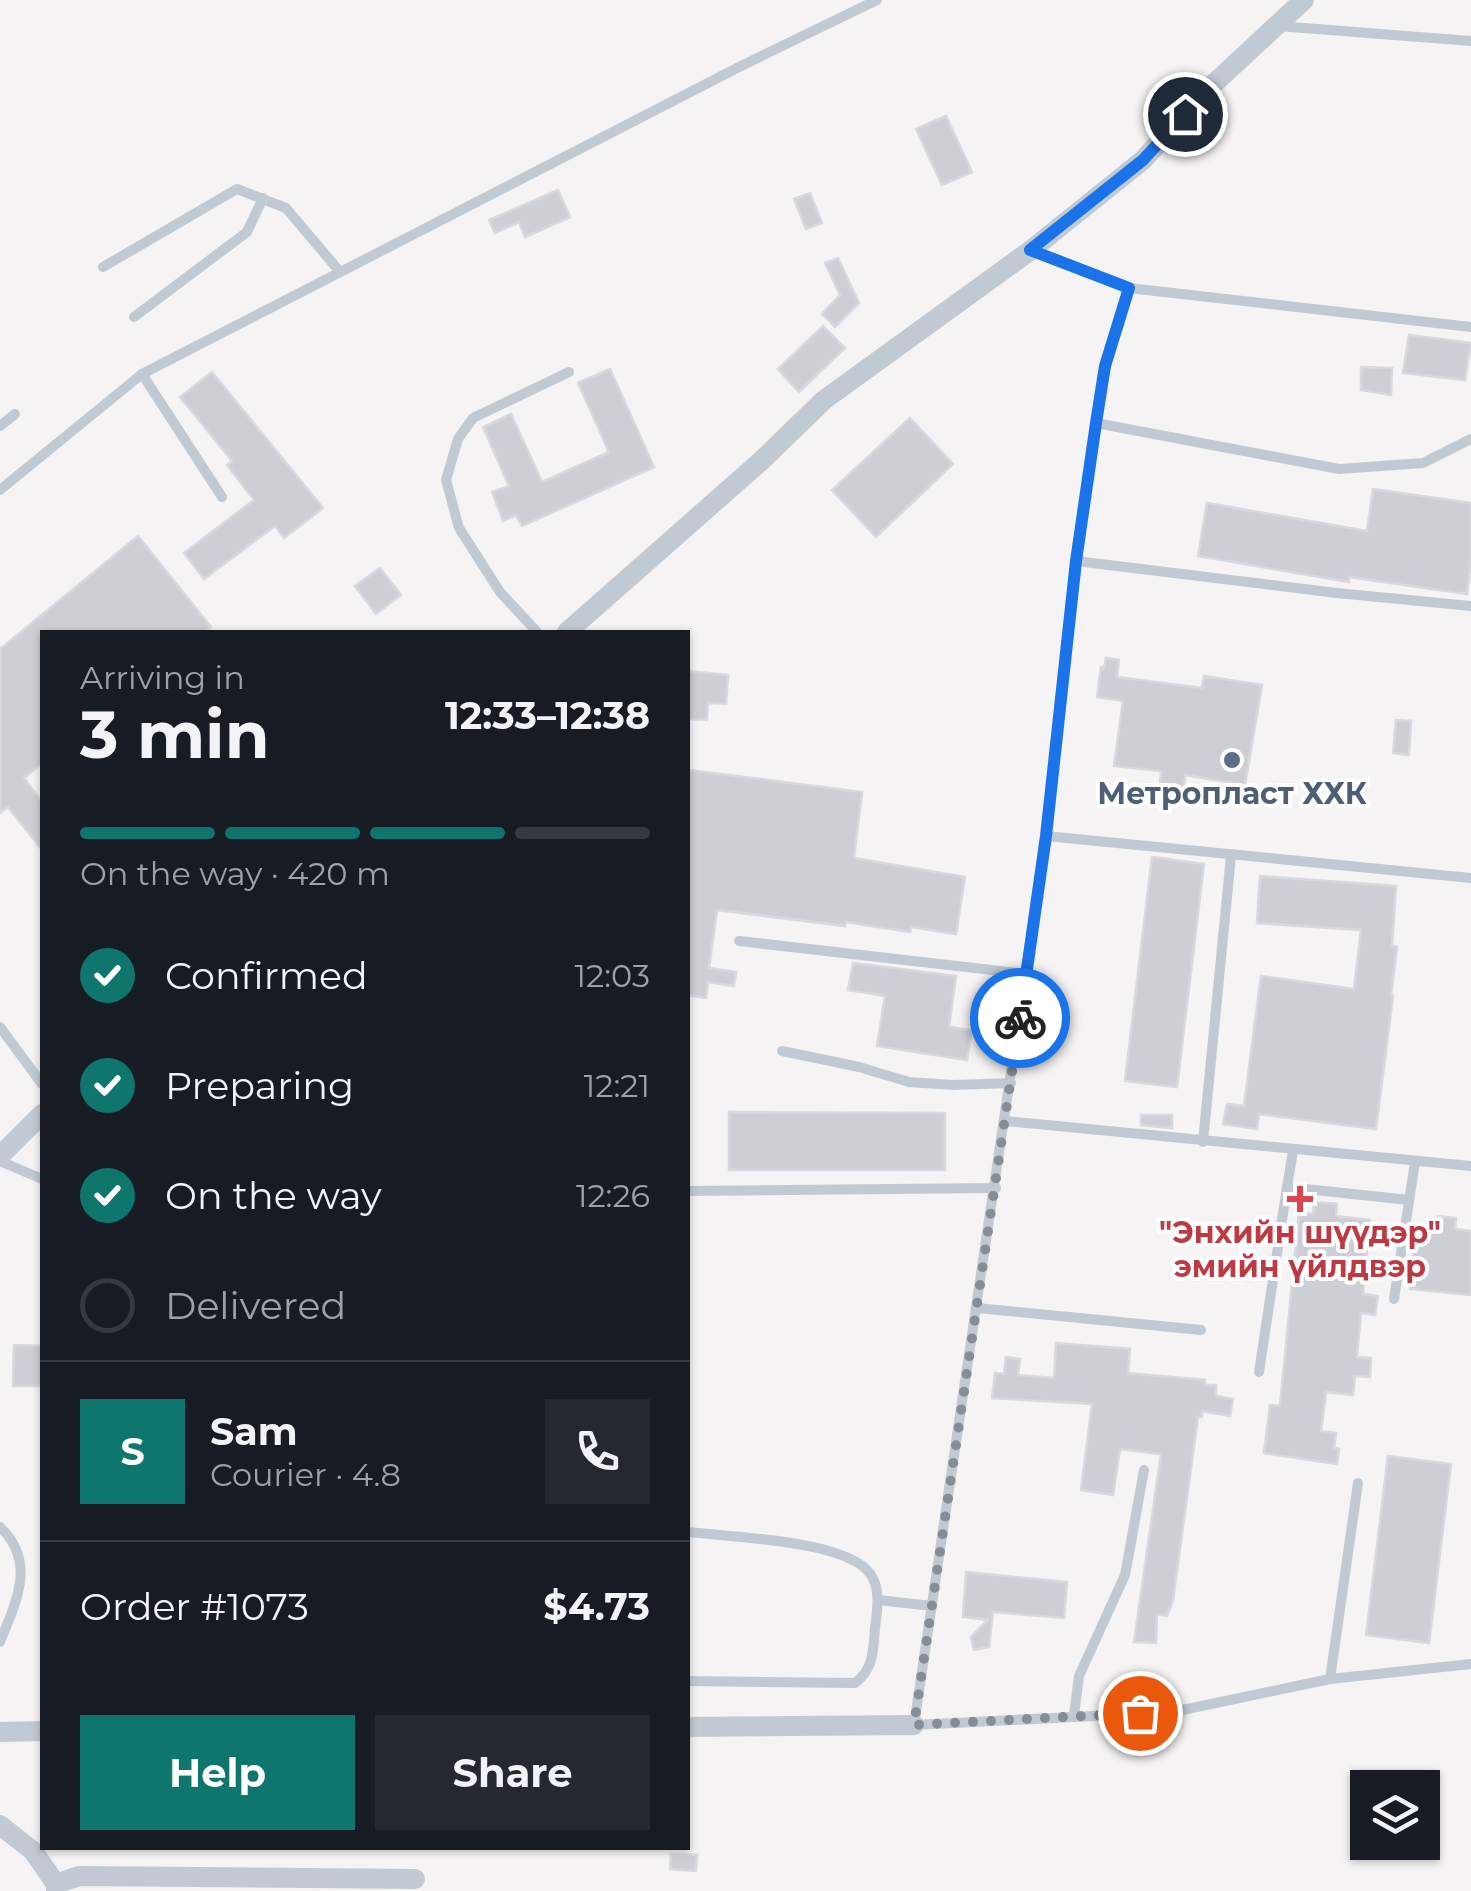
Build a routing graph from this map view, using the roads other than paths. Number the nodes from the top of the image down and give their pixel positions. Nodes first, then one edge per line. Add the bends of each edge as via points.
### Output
1 (877, 0) edge
2 (1304, 0) edge
3 (1277, 26) junction
4 (1471, 41) edge
5 (263, 198) junction
6 (1030, 250) junction
7 (103, 268) dead end
8 (340, 272) junction
9 (1129, 288) junction
10 (134, 318) dead end
11 (1471, 327) edge
12 (570, 372) dead end
13 (142, 374) junction
14 (15, 414) dead end
15 (1096, 423) junction
16 (0, 426) edge
17 (1471, 439) edge
18 (0, 490) edge
19 (222, 497) dead end
20 (1076, 561) junction
21 (1471, 606) edge
22 (535, 630) edge
23 (569, 630) edge
24 (1046, 836) junction
25 (1231, 856) junction
26 (1471, 878) edge
27 (740, 941) dead end
28 (1026, 974) junction
29 (0, 1027) edge
30 (782, 1051) dead end
31 (40, 1081) edge
32 (1011, 1083) junction
33 (40, 1116) edge
34 (1006, 1120) junction
35 (1202, 1142) junction
36 (1292, 1151) junction
37 (0, 1158) edge
38 (1414, 1162) junction
39 (1471, 1166) edge
40 (40, 1179) edge
41 (1287, 1187) junction
42 (996, 1188) junction
43 (690, 1191) edge
44 (1409, 1200) junction
45 (1394, 1299) dead end
46 (978, 1308) junction
47 (1201, 1330) dead end
48 (1259, 1372) dead end
49 (1144, 1470) dead end
50 (1358, 1483) dead end
51 (0, 1528) edge
52 (690, 1532) edge
53 (878, 1600) junction
54 (932, 1606) junction
55 (0, 1642) edge
56 (1471, 1664) edge
57 (1330, 1679) junction
58 (690, 1681) edge
59 (1074, 1715) junction
60 (914, 1725) junction
61 (690, 1727) edge
62 (40, 1731) edge
63 (0, 1732) edge
64 (0, 1825) edge
65 (414, 1879) dead end
66 (56, 1887) edge

1 - 8 lane
2 - 3 street
3 - 4 lane
3 - 6 street via 1143,160
5 - 7 lane via 237,188
5 - 8 lane via 286,208
5 - 10 lane via 247,232
6 - 9 lane
6 - 23 street via 824,400
8 - 13 lane
9 - 11 lane
9 - 15 lane
12 - 22 lane via 472,418 446,480 459,528 500,592
13 - 18 lane
13 - 19 lane
14 - 16 lane
15 - 17 lane via 1339,470 1423,462
15 - 20 lane
20 - 21 lane
20 - 24 lane
24 - 25 lane
24 - 28 lane
25 - 26 lane
25 - 35 lane
27 - 28 lane
28 - 32 lane
29 - 31 lane
30 - 32 lane via 909,1082
32 - 34 lane
33 - 37 street
34 - 35 lane
34 - 42 lane
35 - 36 lane
36 - 38 lane
36 - 41 lane
37 - 40 lane
38 - 39 lane
38 - 44 lane
41 - 44 lane
41 - 48 lane
42 - 43 lane
42 - 46 lane
44 - 45 lane
46 - 47 lane
46 - 54 lane
49 - 59 lane via 1125,1574 1079,1676
50 - 57 lane
51 - 55 lane via 20,1556 23,1580
52 - 53 lane via 829,1548 870,1572
53 - 54 lane
53 - 58 lane via 871,1663 855,1682
54 - 60 lane
56 - 57 lane
57 - 59 lane via 1173,1712
59 - 60 lane
60 - 61 street
62 - 63 street
64 - 66 street via 33,1851
65 - 66 street via 79,1876

